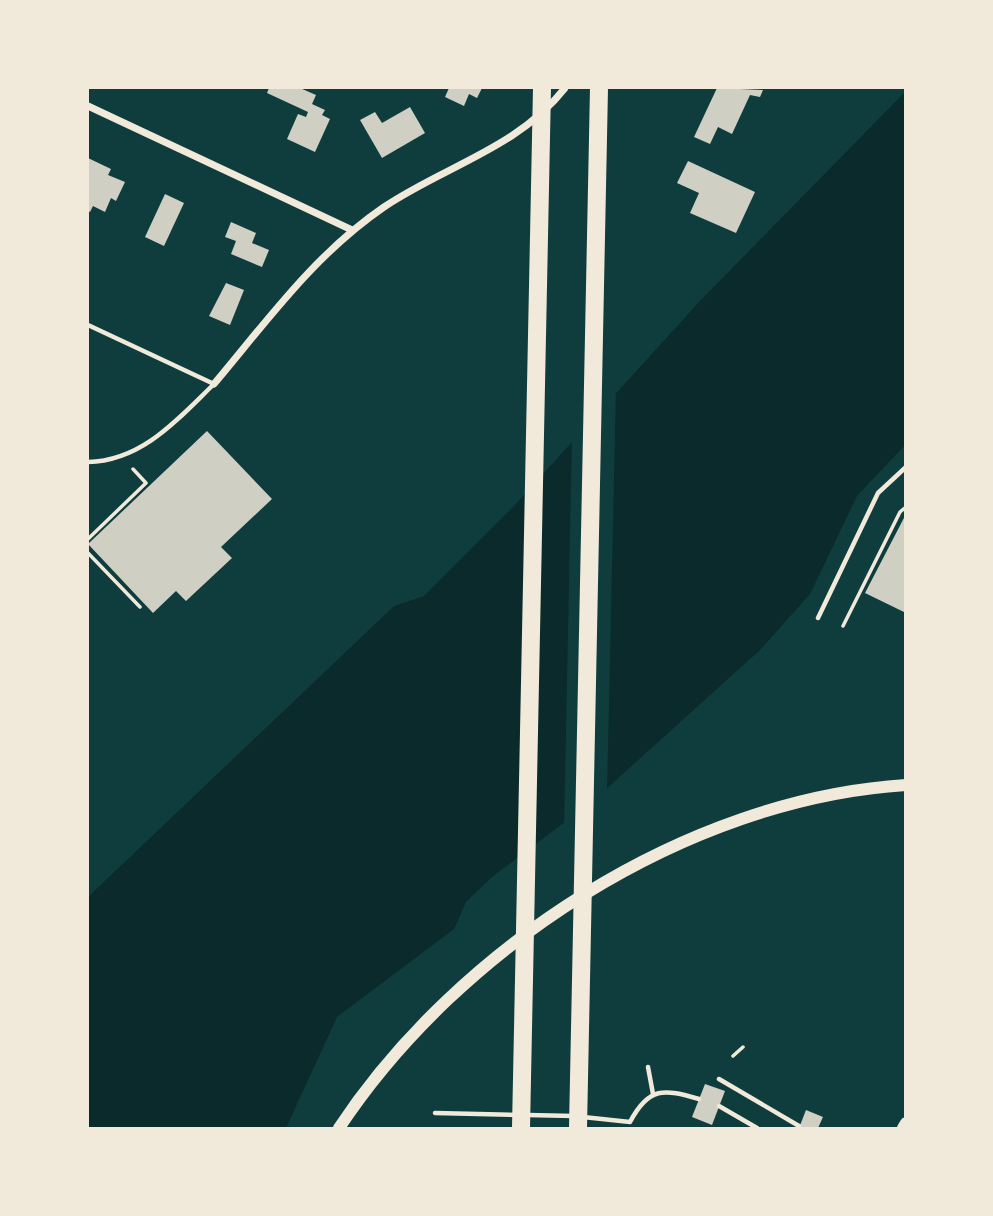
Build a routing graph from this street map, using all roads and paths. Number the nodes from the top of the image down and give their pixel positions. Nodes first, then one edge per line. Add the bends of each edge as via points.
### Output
1 (542, 88) edge
2 (565, 88) edge
3 (599, 88) edge
4 (88, 106) edge
5 (352, 230) junction
6 (88, 325) edge
7 (214, 384) junction
8 (88, 462) edge
9 (905, 467) edge
10 (133, 468) dead end
11 (905, 507) edge
12 (88, 539) edge
13 (88, 553) edge
14 (140, 607) dead end
15 (818, 618) dead end
16 (843, 626) dead end
17 (905, 785) edge
18 (743, 1047) dead end
19 (733, 1056) dead end
20 (648, 1067) dead end
21 (719, 1079) dead end
22 (653, 1094) junction
23 (699, 1099) dead end
24 (719, 1106) dead end
25 (435, 1113) dead end
26 (905, 1123) edge
27 (799, 1126) dead end
28 (339, 1129) edge
29 (521, 1129) edge
30 (578, 1129) edge
31 (757, 1129) edge
32 (903, 1129) edge

1 - 29 highway
2 - 5 street via 520,132 416,187
3 - 30 highway
4 - 5 street
5 - 7 street via 299,279
6 - 7 lane
7 - 8 lane via 170,427 139,449 104,462
9 - 15 lane via 878,493
10 - 12 path via 146,483
11 - 16 path
13 - 14 path
17 - 28 main road via 822,796 756,813 670,849 571,902 461,987 405,1043
18 - 19 path
20 - 22 lane
21 - 27 lane
22 - 23 lane via 667,1091
22 - 25 lane via 643,1100 630,1122 613,1117
24 - 31 lane
26 - 32 main road

